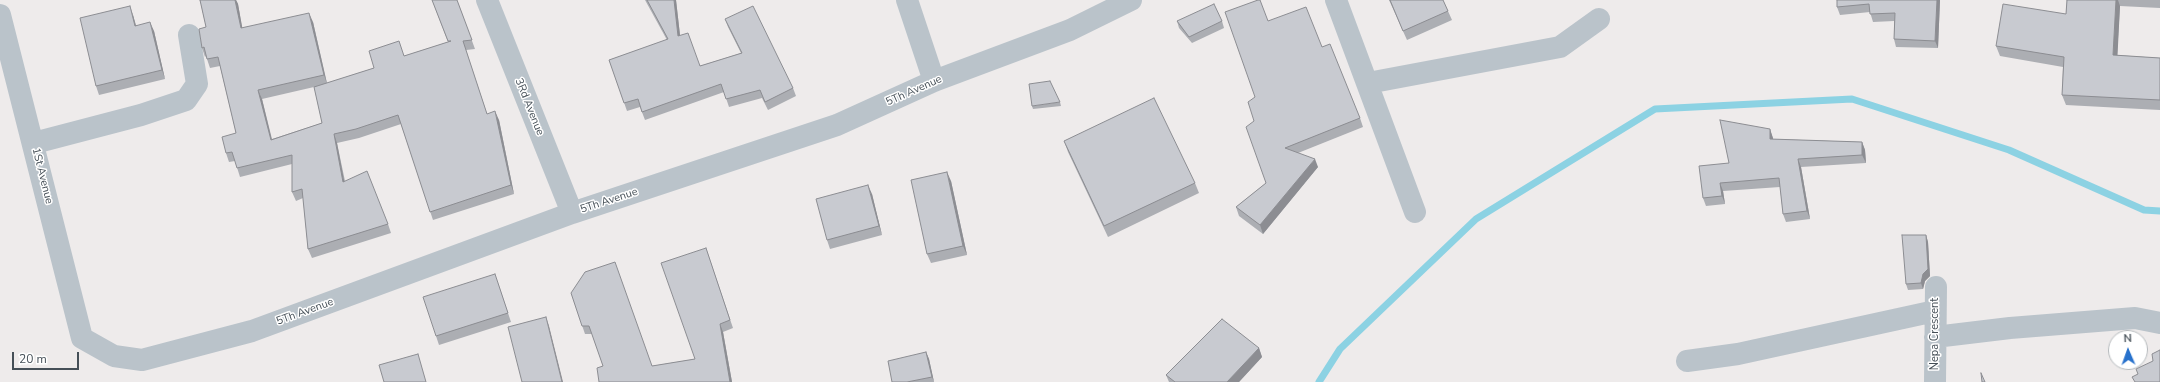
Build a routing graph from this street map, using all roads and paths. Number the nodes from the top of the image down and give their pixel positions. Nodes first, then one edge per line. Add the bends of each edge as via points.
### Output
1 (487, 0) edge
2 (907, 0) edge
3 (1131, 0) edge
4 (1336, 0) edge
5 (0, 15) edge
6 (1599, 19) dead end
7 (189, 35) dead end
8 (934, 81) junction
9 (1368, 83) junction
10 (34, 143) junction
11 (1415, 212) dead end
12 (572, 213) junction
13 (1936, 287) dead end
14 (1935, 311) junction
15 (2160, 323) edge
16 (1935, 336) junction
17 (82, 338) joint
18 (1687, 361) dead end
19 (1935, 382) edge

1 - 12 street, 3Rd Avenue
2 - 8 street
3 - 8 street, 5Th Avenue via 1070,30
4 - 9 street
5 - 10 street, 1St Avenue
6 - 9 street via 1560,46
7 - 10 street via 197,84 186,100 141,115
8 - 12 street, 5Th Avenue via 837,125
9 - 11 street
10 - 17 street, 1St Avenue
12 - 17 street, 5Th Avenue via 252,331 142,360 114,356
13 - 14 street, Nepa Crescent
14 - 16 street, Nepa Crescent
14 - 18 street via 1738,354
15 - 16 street via 2135,318
16 - 19 street, Nepa Crescent

